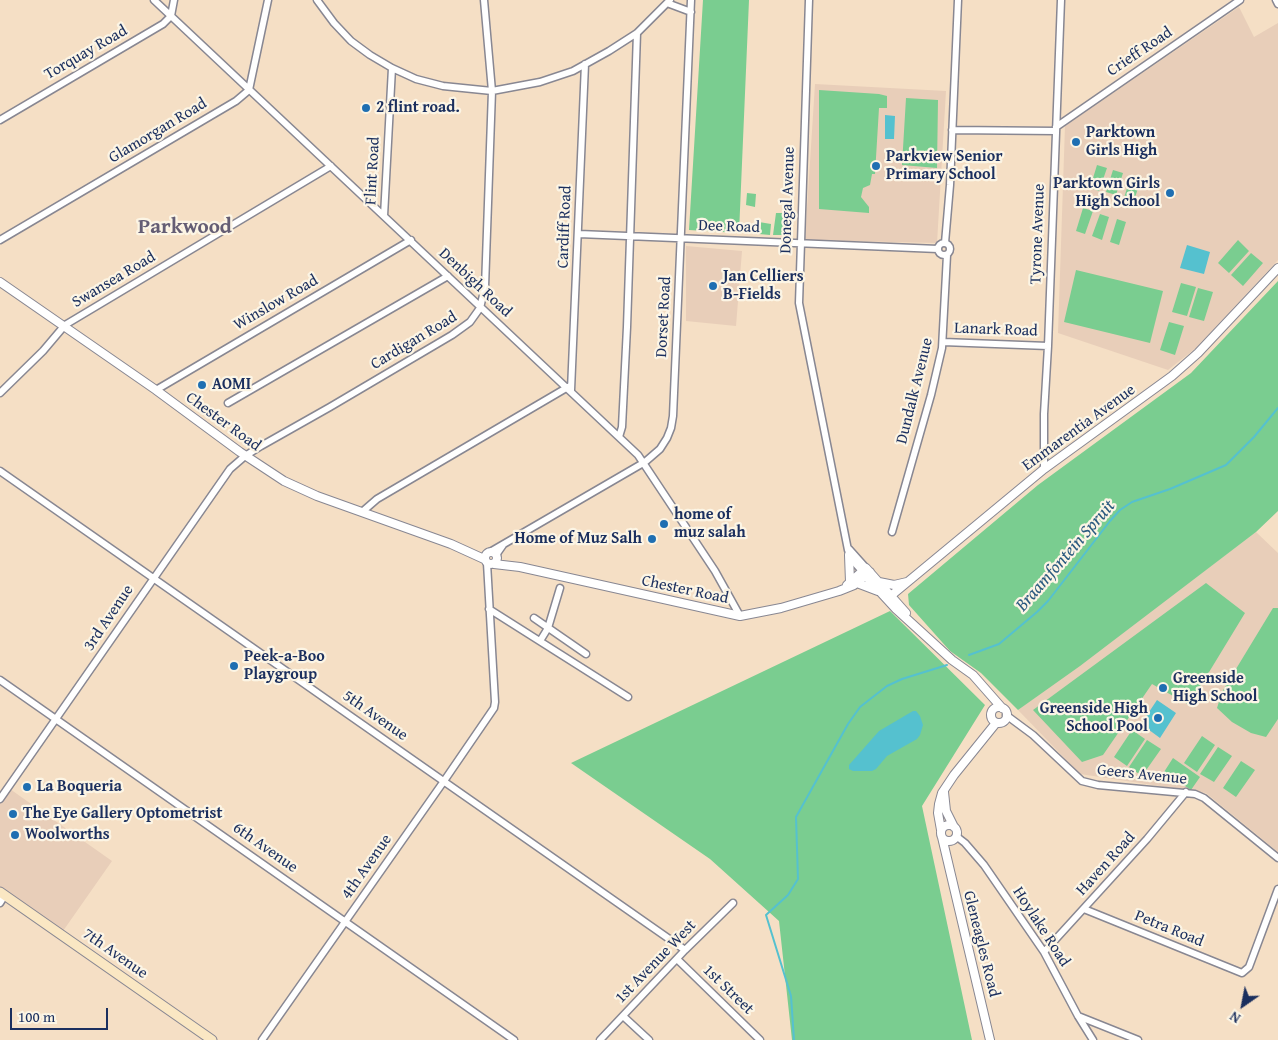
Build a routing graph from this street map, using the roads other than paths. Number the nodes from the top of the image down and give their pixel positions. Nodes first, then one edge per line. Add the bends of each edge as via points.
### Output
1 (154, 0) edge
2 (174, 0) edge
3 (268, 0) edge
4 (316, 0) edge
5 (484, 0) edge
6 (691, 0) edge
7 (809, 0) edge
8 (958, 0) edge
9 (1060, 0) edge
10 (1240, 0) edge
11 (1276, 0) edge
12 (669, 1) edge
13 (1278, 4) edge
14 (691, 12) junction
15 (170, 16) junction
16 (637, 33) junction
17 (585, 64) junction
18 (392, 68) junction
19 (249, 90) junction
20 (492, 91) junction
21 (0, 120) edge
22 (1056, 129) junction
23 (952, 130) junction
24 (331, 166) junction
25 (384, 216) junction
26 (579, 234) junction
27 (630, 236) junction
28 (681, 239) junction
29 (0, 240) edge
30 (411, 240) junction
31 (945, 243) junction
32 (800, 244) junction
33 (938, 249) junction
34 (947, 255) junction
35 (1278, 268) edge
36 (448, 276) junction
37 (0, 282) edge
38 (480, 308) junction
39 (65, 326) junction
40 (943, 342) junction
41 (1048, 346) junction
42 (569, 389) junction
43 (156, 390) junction
44 (0, 393) edge
45 (228, 404) dead end
46 (619, 437) junction
47 (245, 456) junction
48 (645, 462) junction
49 (1044, 469) junction
50 (0, 471) edge
51 (362, 512) junction
52 (892, 532) dead end
53 (847, 546) junction
54 (850, 555) junction
55 (491, 559) junction
56 (866, 572) junction
57 (153, 578) junction
58 (854, 582) junction
59 (879, 582) junction
60 (909, 582) junction
61 (560, 588) dead end
62 (880, 592) junction
63 (889, 598) junction
64 (489, 609) junction
65 (740, 616) junction
66 (534, 618) dead end
67 (548, 628) junction
68 (540, 641) junction
69 (586, 654) dead end
70 (0, 680) edge
71 (990, 695) junction
72 (628, 697) dead end
73 (1002, 708) junction
74 (991, 712) junction
75 (1006, 715) junction
76 (57, 719) junction
77 (996, 723) junction
78 (444, 781) junction
79 (944, 790) junction
80 (1186, 792) junction
81 (0, 799) edge
82 (954, 827) junction
83 (942, 834) junction
84 (954, 838) junction
85 (946, 854) junction
86 (1278, 858) edge
87 (1278, 889) edge
88 (2, 897) edge
89 (733, 903) dead end
90 (1084, 909) junction
91 (346, 921) junction
92 (685, 950) junction
93 (1044, 952) junction
94 (677, 959) junction
95 (623, 1016) junction
96 (1078, 1016) junction
97 (212, 1040) edge
98 (262, 1040) edge
99 (514, 1040) edge
100 (600, 1040) edge
101 (648, 1040) edge
102 (760, 1040) edge
103 (990, 1040) edge
104 (1093, 1040) edge
105 (1138, 1040) edge

1 - 15 street, Denbigh Road
2 - 15 street
3 - 19 street
4 - 18 street via 351,41
5 - 20 street
6 - 14 street, Dorset Road
7 - 32 street, Donegal Avenue
8 - 23 street
9 - 22 street, Tyrone Avenue
10 - 22 street, Crieff Road
11 - 13 street
12 - 14 street
12 - 16 street
14 - 28 street, Dorset Road
15 - 19 street, Denbigh Road
15 - 21 street, Torquay Road via 158,27
16 - 17 street
16 - 27 street
17 - 20 street via 540,82
17 - 26 street, Cardiff Road
18 - 20 street via 443,86
18 - 25 street, Flint Road
19 - 24 street, Denbigh Road
19 - 29 street, Glamorgan Road via 236,101
20 - 38 street via 484,287
22 - 23 street
22 - 41 street, Tyrone Avenue
23 - 31 street
24 - 25 street, Denbigh Road
24 - 39 street, Swansea Road
25 - 30 street, Denbigh Road
26 - 27 street, Dee Road
26 - 42 street, Cardiff Road
27 - 28 street, Dee Road
27 - 46 street
28 - 32 street, Dee Road
28 - 48 street, Dorset Road via 673,416 664,444
30 - 36 street, Denbigh Road
30 - 43 street, Winslow Road
31 - 33 street
31 - 34 street via 950,248
32 - 33 street, Dee Road
32 - 53 street, Donegal Avenue via 798,293 801,318
33 - 34 street via 942,255
34 - 40 street, Dundalk Avenue
35 - 49 street, Emmarentia Avenue via 1218,333 1172,376
36 - 38 street, Denbigh Road
36 - 45 street
37 - 39 street, Chester Road
38 - 42 street, Denbigh Road
38 - 47 street, Cardigan Road via 470,322 452,335
39 - 43 street, Chester Road
39 - 44 street, Swansea Road
40 - 41 street, Lanark Road
40 - 52 street, Dundalk Avenue via 937,374
41 - 49 street, Tyrone Avenue
42 - 46 street, Denbigh Road
42 - 51 street via 377,499
43 - 47 street, Chester Road
46 - 48 street, Denbigh Road
47 - 51 street, Chester Road via 297,488
47 - 57 street, 3rd Avenue via 230,468
48 - 55 street, Dorset Road via 503,544
48 - 65 street, Denbigh Road
49 - 60 street, Emmarentia Avenue
50 - 57 street, 5th Avenue
51 - 55 street, Chester Road
53 - 54 street, Donegal Avenue
53 - 56 street, Donegal Avenue
54 - 56 street, Donegal Avenue
54 - 58 street
55 - 64 street via 487,578
55 - 65 street, Chester Road
56 - 58 street, Chester Road
56 - 59 street
56 - 62 street
57 - 76 street, 3rd Avenue
57 - 78 street, 5th Avenue
58 - 62 street
58 - 65 street, Chester Road via 843,589 781,608
59 - 60 street via 894,585
59 - 63 street
60 - 63 street, Emmarentia Avenue
61 - 67 street
62 - 63 street
63 - 71 street via 952,660 973,675
64 - 68 street
64 - 78 street, 4th Avenue via 496,702
66 - 67 street
67 - 68 street
67 - 69 street
68 - 72 street
70 - 76 street, 6th Avenue
71 - 73 street
71 - 74 street
73 - 74 street via 997,707
73 - 75 street
74 - 77 street
75 - 77 street via 1004,721
75 - 80 street, Geers Avenue via 1082,781
76 - 81 street, 3rd Avenue
76 - 91 street, 6th Avenue
77 - 79 street, Gleneagles Road
78 - 91 street, 4th Avenue
78 - 92 street, 5th Avenue
79 - 82 street via 945,805
79 - 83 street, Gleneagles Road via 938,813
80 - 86 street, Geers Avenue via 1204,798
80 - 90 street, Haven Road
82 - 83 street via 947,825
82 - 84 street via 957,832
83 - 84 street via 946,840
83 - 85 street, Gleneagles Road
84 - 85 street
84 - 93 street, Hoylake Road via 965,843 984,865
85 - 103 street, Gleneagles Road
87 - 90 street, Petra Road via 1249,967 1244,972
88 - 97 main road, 7th Avenue
89 - 92 street, 1st Avenue West
90 - 93 street, Haven Road
91 - 98 street, 4th Avenue
91 - 99 street, 6th Avenue
92 - 94 street, 1st Avenue West
93 - 96 street, Hoylake Road
94 - 95 street, 1st Avenue West
94 - 102 street, 1st Street
95 - 100 street, 1st Avenue West
95 - 101 street
96 - 104 street, Hoylake Road
96 - 105 street

